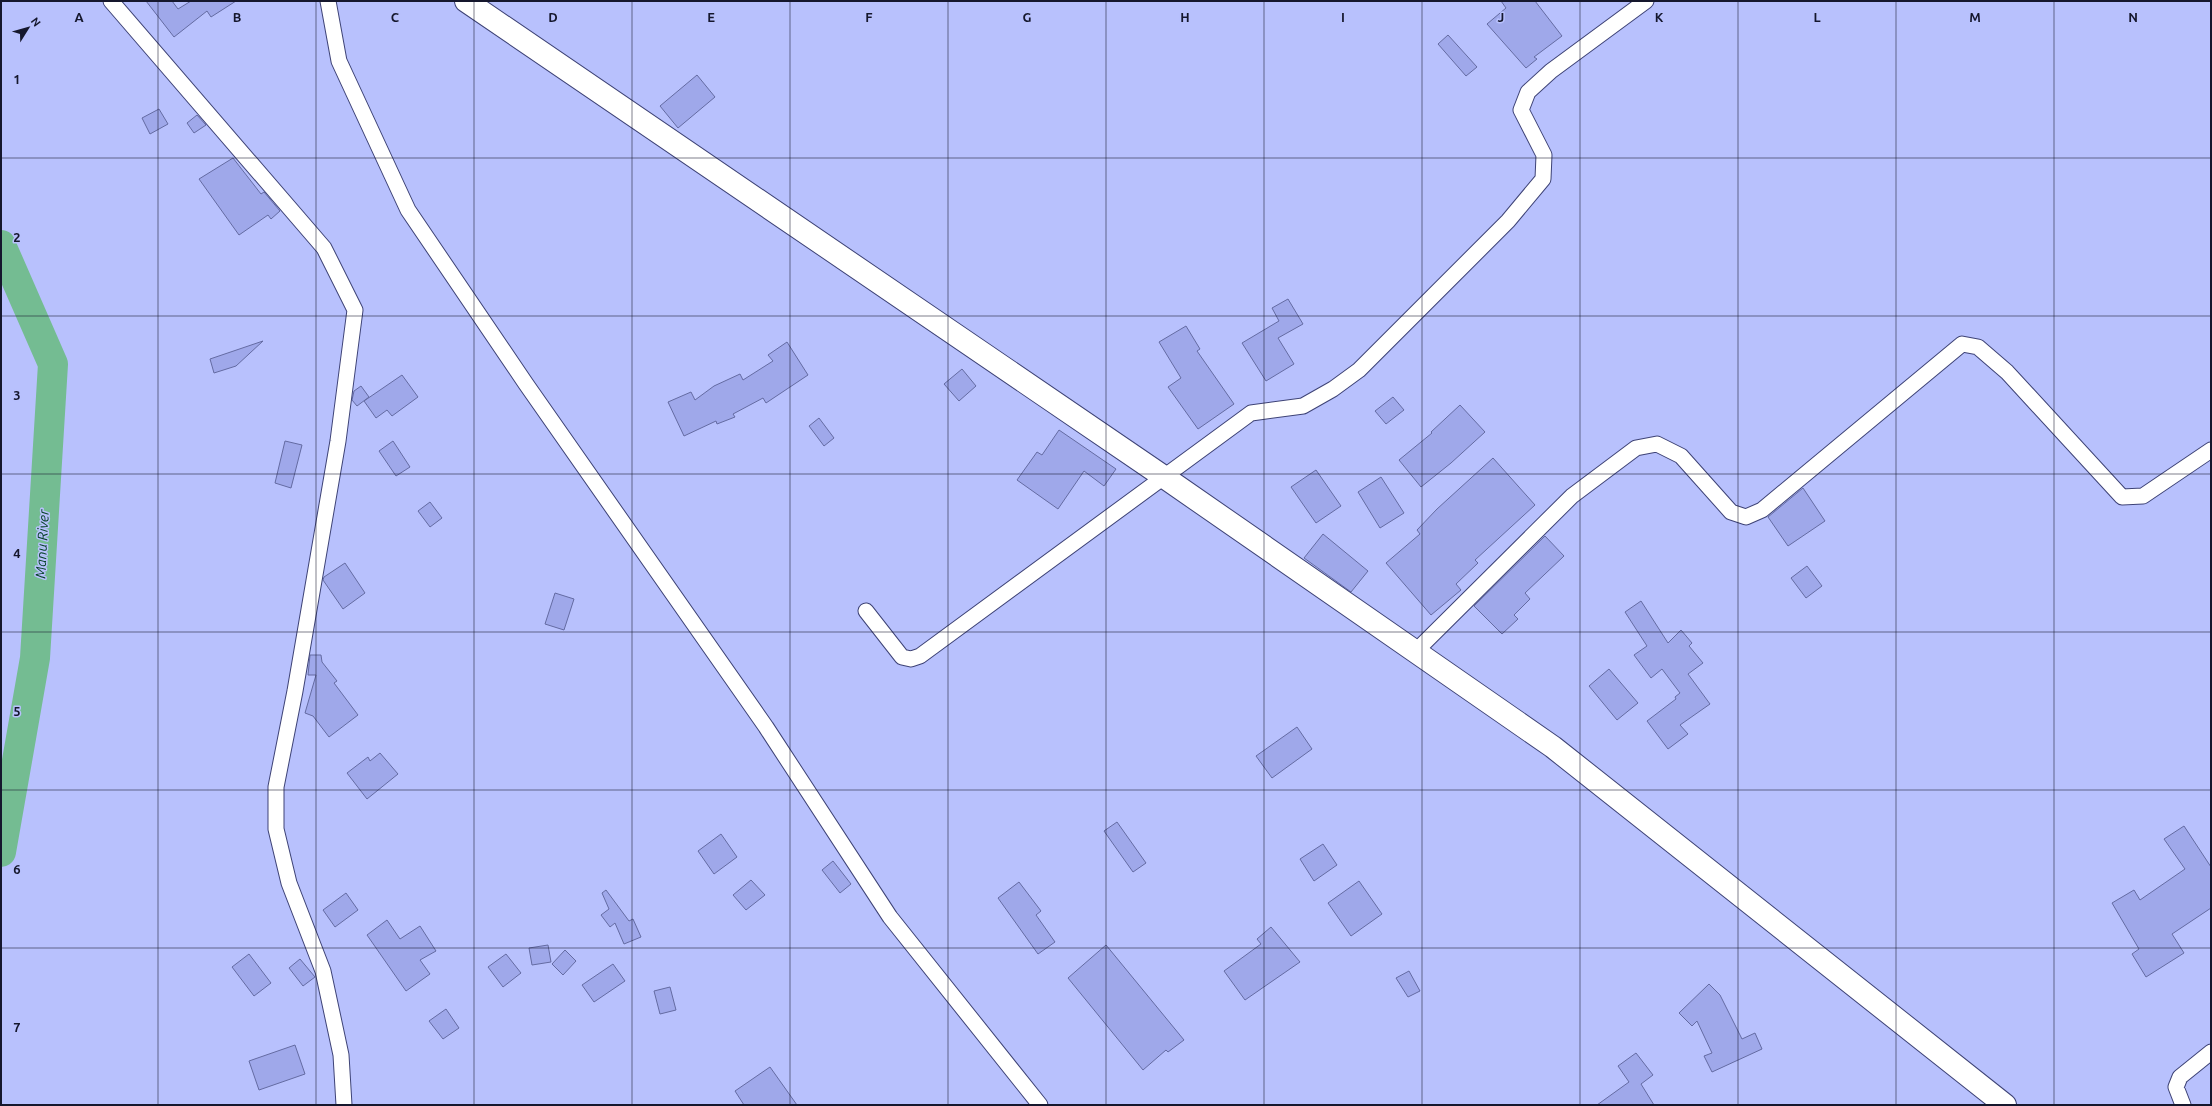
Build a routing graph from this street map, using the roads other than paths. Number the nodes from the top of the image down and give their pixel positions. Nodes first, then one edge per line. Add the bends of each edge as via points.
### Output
1 (111, 1) edge
2 (328, 1) edge
3 (466, 1) edge
4 (1646, 1) edge
5 (2211, 450) edge
6 (1164, 477) junction
7 (866, 611) dead end
8 (1415, 652) junction
9 (2211, 1052) edge
10 (344, 1105) edge
11 (1040, 1105) edge
12 (2005, 1105) edge
13 (2183, 1105) edge

1 - 10 street via 324,248 355,310 335,456 276,787 276,829 289,883 323,971 341,1055
2 - 11 street via 339,61 408,210 526,384 766,727 890,917
3 - 6 highway
4 - 6 street via 1551,71 1528,92 1521,110 1544,155 1543,179 1508,222 1359,370 1333,390 1303,406 1251,413
5 - 8 street via 2143,496 2122,497 2007,372 1978,347 1962,344 1762,510 1746,517 1731,512 1681,456 1657,444 1636,448 1572,496
6 - 7 street via 920,656 902,658
6 - 8 highway
8 - 12 highway via 1553,747
9 - 13 street via 2180,1076 2176,1087

